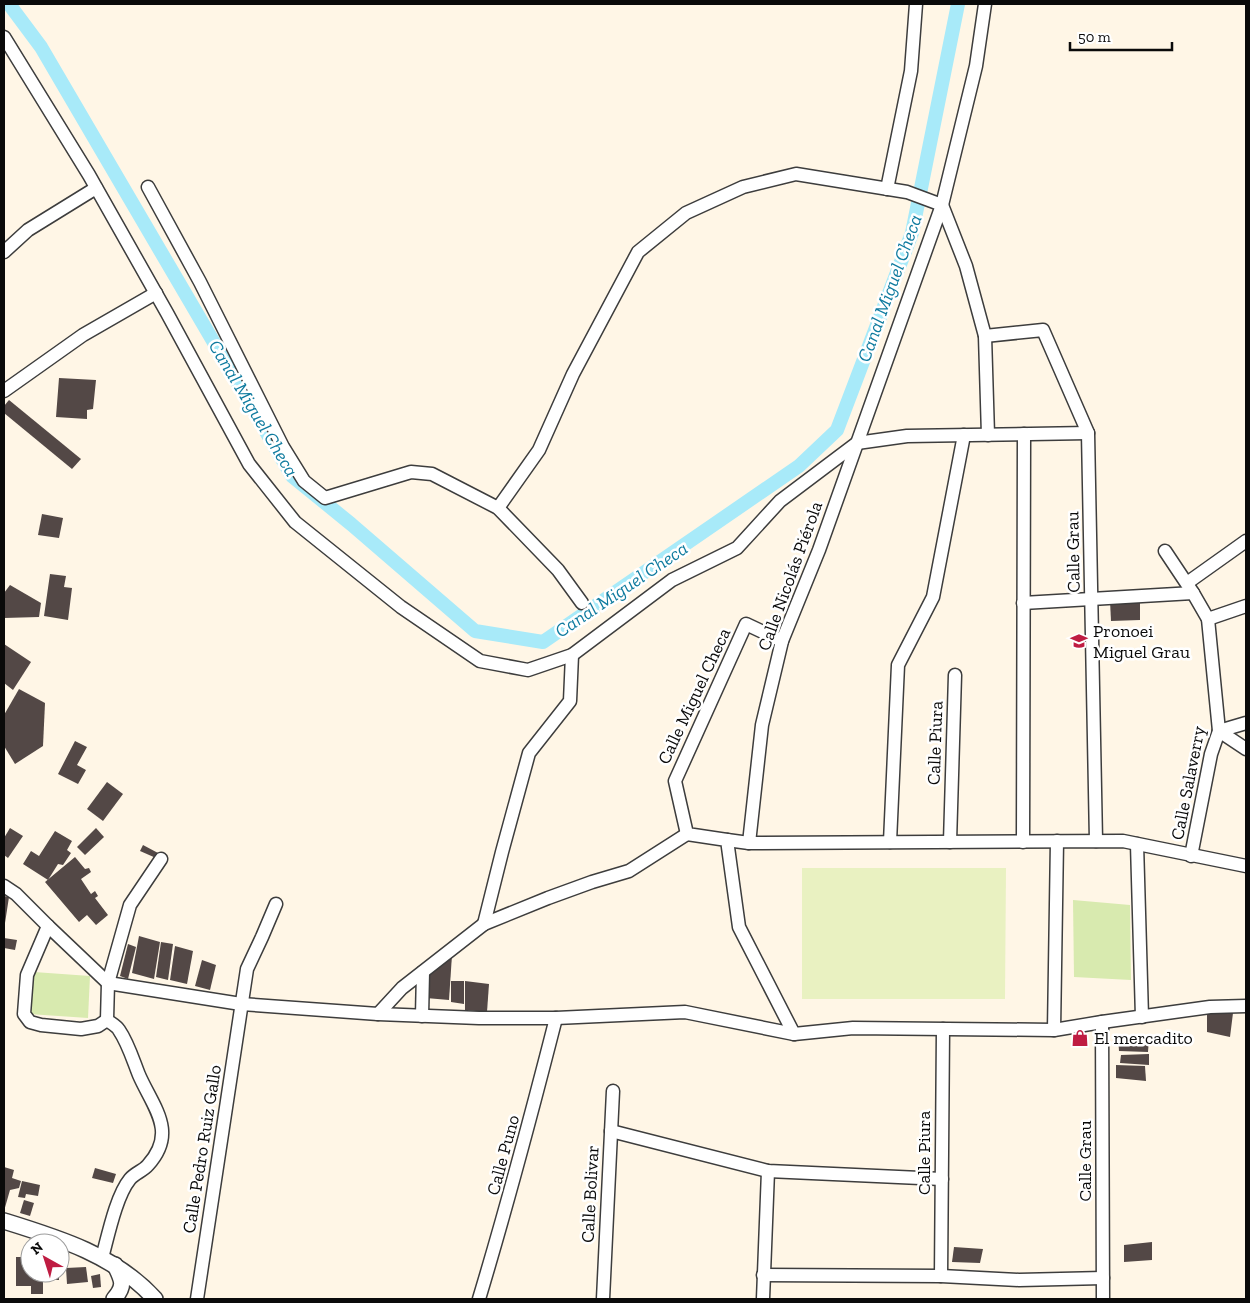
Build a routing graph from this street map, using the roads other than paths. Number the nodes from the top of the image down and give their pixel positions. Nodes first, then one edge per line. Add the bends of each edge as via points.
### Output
1 (916, 4) edge
2 (986, 4) edge
3 (4, 37) edge
4 (148, 187) dead end
5 (96, 188) junction
6 (887, 189) junction
7 (942, 205) junction
8 (4, 252) edge
9 (156, 293) junction
10 (985, 336) junction
11 (4, 391) edge
12 (1088, 433) junction
13 (1024, 434) junction
14 (964, 435) junction
15 (988, 435) junction
16 (857, 443) junction
17 (498, 508) junction
18 (1246, 541) edge
19 (1164, 551) dead end
20 (1190, 588) junction
21 (1092, 599) junction
22 (582, 603) dead end
23 (1023, 604) junction
24 (1246, 606) edge
25 (1208, 619) junction
26 (782, 641) junction
27 (572, 654) junction
28 (954, 675) dead end
29 (1246, 723) edge
30 (1218, 731) junction
31 (1246, 749) edge
32 (687, 834) junction
33 (727, 840) junction
34 (1096, 841) junction
35 (890, 842) junction
36 (950, 842) junction
37 (1022, 842) junction
38 (1057, 842) junction
39 (749, 843) junction
40 (1137, 844) junction
41 (1191, 856) junction
42 (160, 859) dead end
43 (1246, 866) edge
44 (4, 886) edge
45 (276, 904) dead end
46 (484, 924) junction
47 (48, 926) junction
48 (423, 972) junction
49 (108, 983) junction
50 (402, 988) junction
51 (241, 1004) junction
52 (1246, 1006) edge
53 (378, 1014) junction
54 (416, 1016) junction
55 (1142, 1016) junction
56 (556, 1018) junction
57 (108, 1020) junction
58 (1102, 1022) junction
59 (942, 1029) junction
60 (1054, 1030) junction
61 (794, 1034) junction
62 (613, 1091) dead end
63 (611, 1131) junction
64 (768, 1171) junction
65 (942, 1179) junction
66 (4, 1221) edge
67 (102, 1258) junction
68 (115, 1265) junction
69 (763, 1275) junction
70 (941, 1276) junction
71 (1103, 1278) junction
72 (114, 1299) edge
73 (155, 1299) edge
74 (197, 1299) edge
75 (479, 1299) edge
76 (603, 1299) edge
77 (763, 1299) edge
78 (1103, 1299) edge

1 - 6 street via 911,71
2 - 7 street, Calle Nicolás Piérola via 976,66
3 - 5 street
4 - 17 street via 283,447 304,481 325,498 411,472 432,474
5 - 8 street via 28,230
5 - 9 street
6 - 7 street via 907,192
6 - 17 street via 796,174 743,187 686,213 638,252 572,374 539,450
7 - 10 street via 966,266
7 - 16 street, Calle Nicolás Piérola
9 - 11 street via 83,335
9 - 27 street via 249,464 295,522 401,607 480,661 528,670
10 - 12 street, Calle Grau via 1043,330
10 - 15 street
12 - 13 street
12 - 21 street, Calle Grau
13 - 15 street
13 - 23 street
14 - 15 street
14 - 16 street via 907,436
14 - 35 street via 934,597 898,665
16 - 26 street, Calle Nicolás Piérola
16 - 27 street via 780,501 737,548 672,580
17 - 22 street via 558,570
18 - 20 street
19 - 20 street, Calle Salaverry
20 - 21 street
20 - 25 street, Calle Salaverry
21 - 23 street
21 - 34 street, Calle Grau
23 - 37 street
24 - 25 street
25 - 30 street, Calle Salaverry
26 - 32 street, Calle Miguel Checa via 746,624 675,781
26 - 39 street, Calle Nicolás Piérola via 762,725
27 - 46 street via 570,701 528,753
28 - 36 street, Calle Piura
29 - 30 street
30 - 31 street
30 - 41 street, Calle Salaverry
32 - 33 street
32 - 46 street via 629,871
33 - 39 street
33 - 61 street via 739,927
34 - 38 street
34 - 40 street
35 - 36 street
35 - 39 street
36 - 37 street
37 - 38 street
38 - 60 street
40 - 41 street
40 - 55 street
41 - 43 street
42 - 49 street via 130,905
44 - 47 street
45 - 51 street, Calle Pedro Ruiz Gallo via 247,969
46 - 48 street
47 - 49 street
47 - 57 street via 27,975 24,1014 36,1024 81,1029 98,1026
48 - 50 street
48 - 54 street
49 - 51 street
49 - 57 street
50 - 53 street
50 - 54 street via 398,993 400,1006
51 - 53 street
51 - 74 street, Calle Pedro Ruiz Gallo
52 - 55 street
53 - 54 street
54 - 56 street
55 - 58 street
56 - 61 street via 685,1012
56 - 75 street, Calle Puno
57 - 67 street via 118,1028 157,1110 162,1123 162,1139 157,1153 147,1166 130,1178 119,1199
58 - 60 street
58 - 71 street, Calle Grau
59 - 60 street
59 - 61 street via 853,1028
59 - 65 street, Calle Piura
62 - 63 street, Calle Bolivar
63 - 64 street
63 - 76 street, Calle Bolivar
64 - 65 street
64 - 69 street
65 - 70 street, Calle Piura
66 - 67 street via 54,1237
67 - 68 street
68 - 72 street via 123,1283
68 - 73 street
69 - 70 street
69 - 77 street
70 - 71 street via 1019,1280
71 - 78 street, Calle Grau

